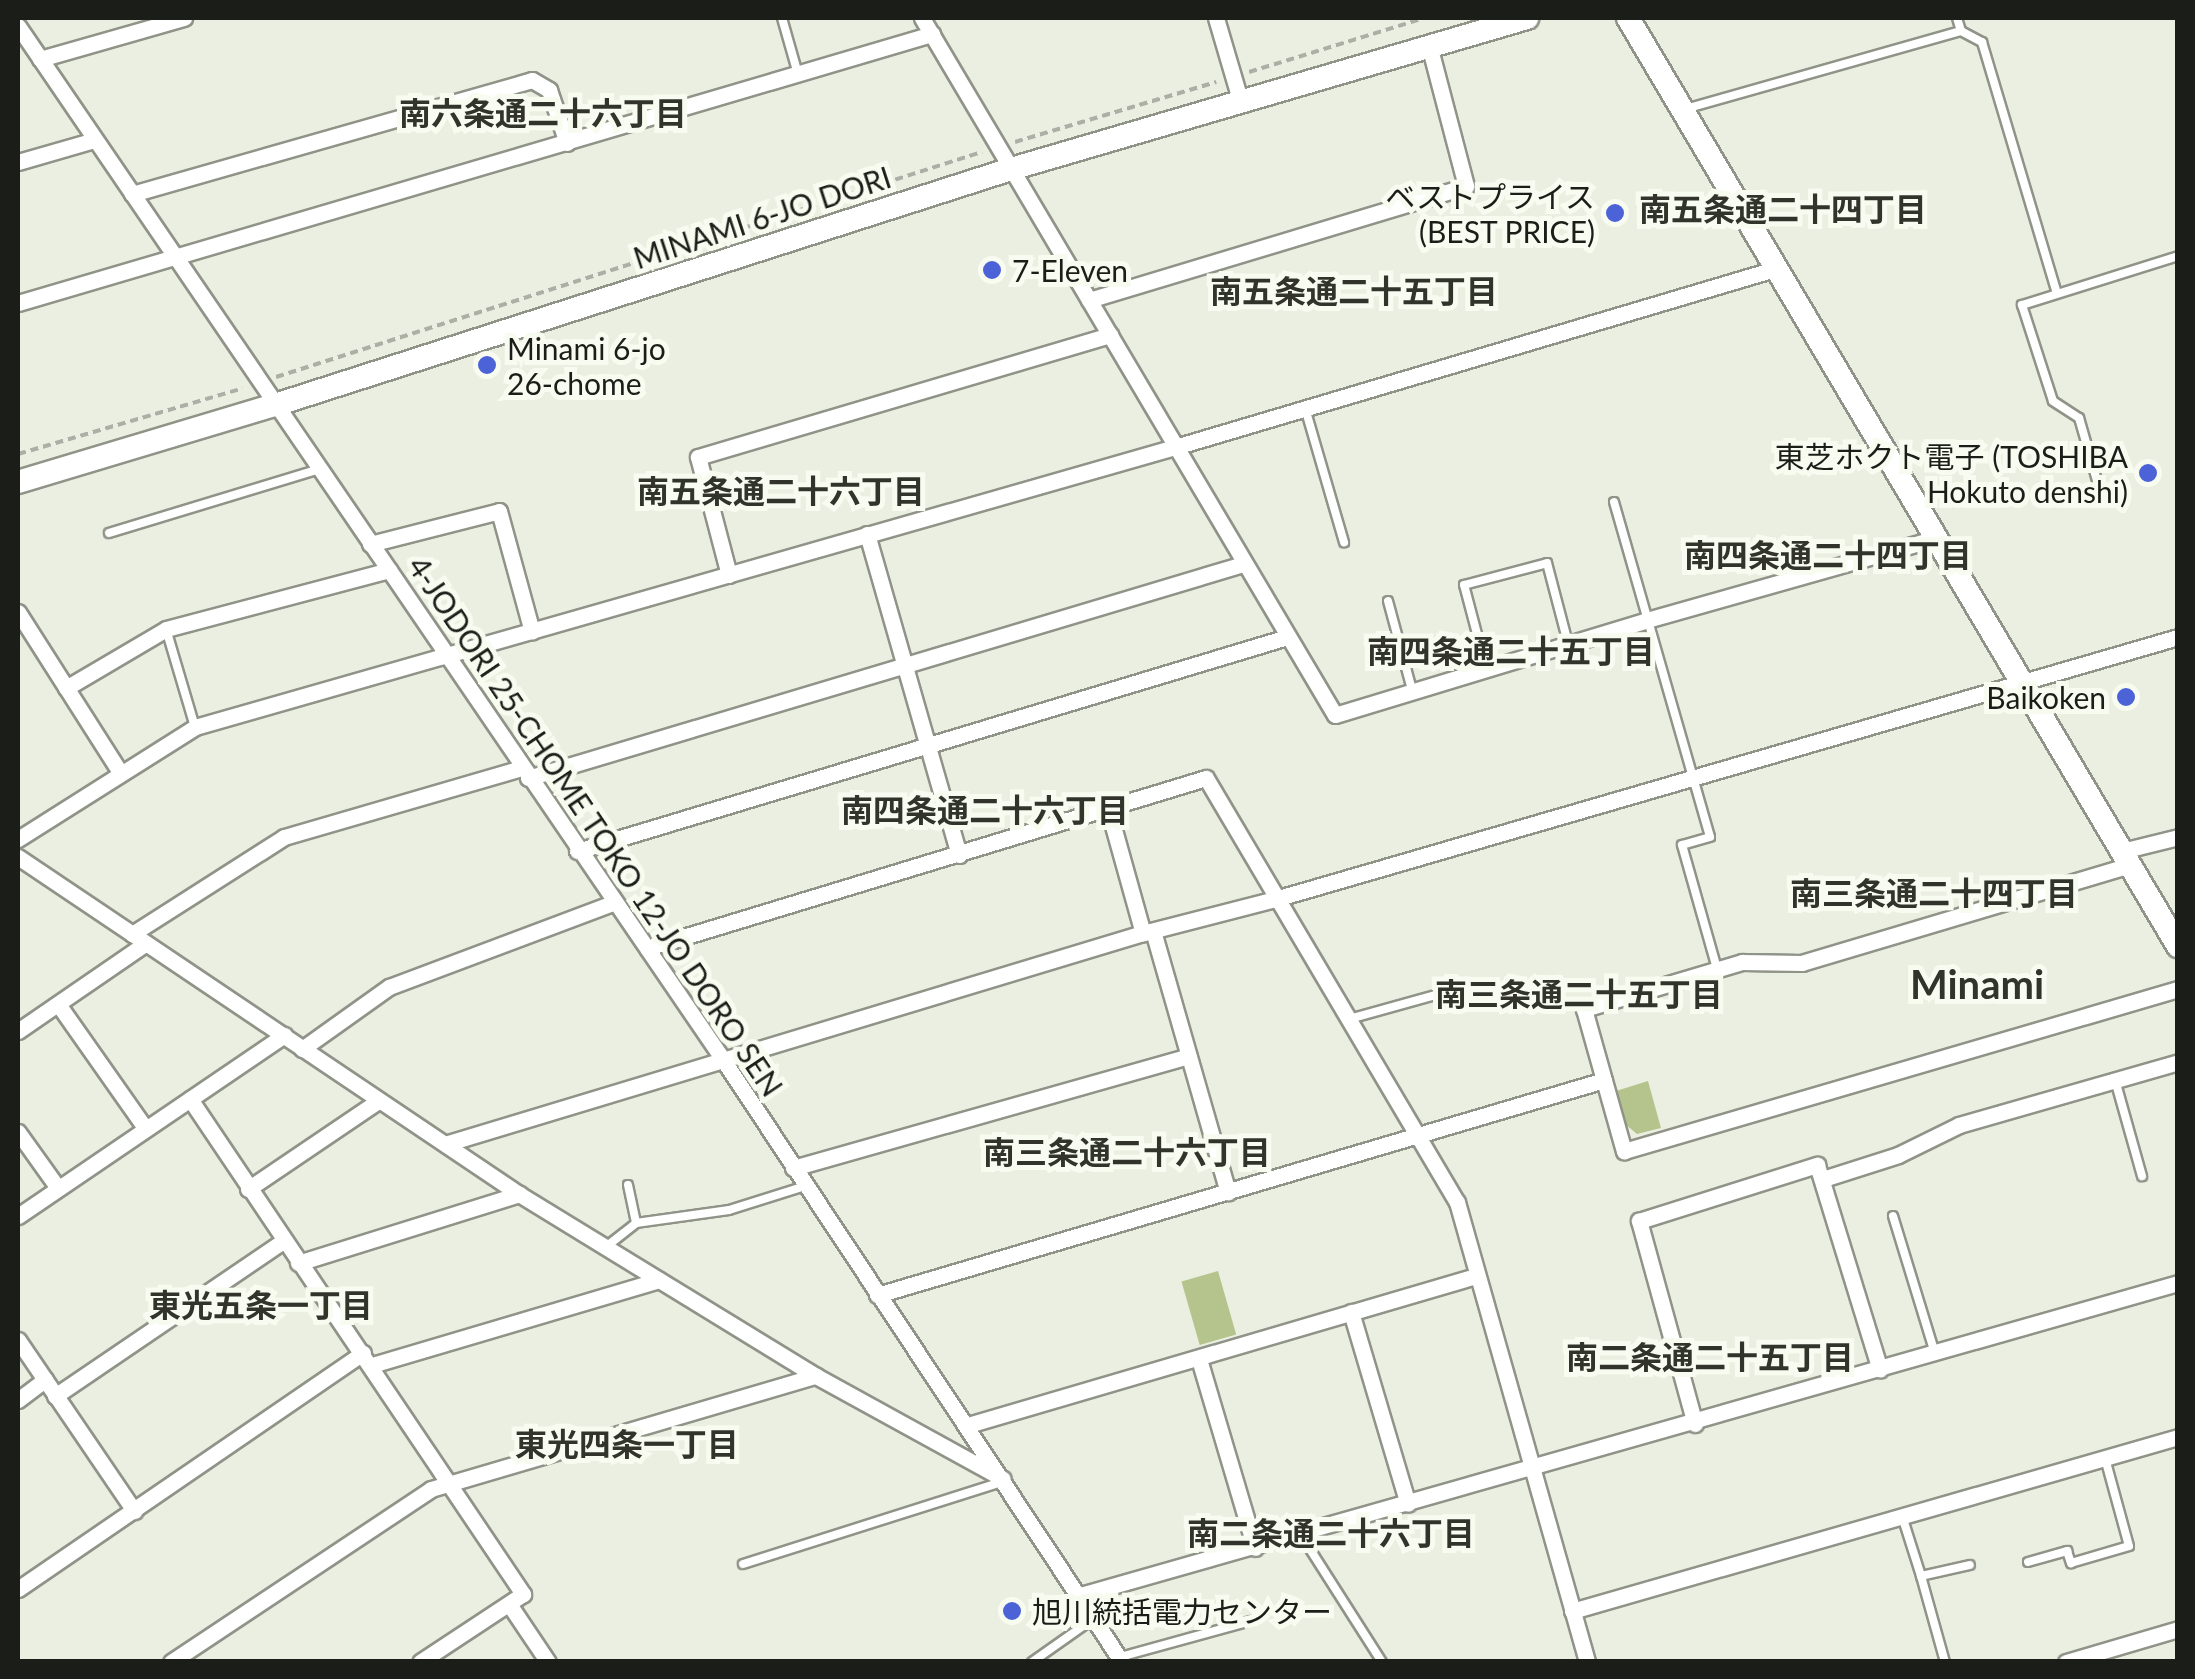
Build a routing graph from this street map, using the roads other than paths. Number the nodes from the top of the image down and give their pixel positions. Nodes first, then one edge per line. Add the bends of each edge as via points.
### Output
1 (184, 18) edge
2 (782, 18) edge
3 (922, 18) edge
4 (1216, 18) edge
5 (1527, 18) edge
6 (1628, 18) edge
7 (1958, 18) edge
8 (19, 31) edge
9 (1961, 31) junction
10 (932, 34) junction
11 (1430, 49) junction
12 (40, 59) junction
13 (798, 74) junction
14 (1241, 103) junction
15 (1684, 109) junction
16 (94, 140) junction
17 (566, 143) junction
18 (18, 162) edge
19 (1011, 169) junction
20 (132, 194) junction
21 (172, 256) junction
22 (2178, 256) edge
23 (1778, 268) junction
24 (2057, 293) junction
25 (1090, 300) junction
26 (18, 302) edge
27 (1110, 335) junction
28 (276, 404) junction
29 (1305, 408) junction
30 (1175, 447) junction
31 (320, 470) junction
32 (18, 482) edge
33 (2102, 498) dead end
34 (1614, 502) dead end
35 (109, 533) dead end
36 (866, 534) junction
37 (1937, 538) junction
38 (1344, 542) dead end
39 (370, 544) junction
40 (1242, 564) junction
41 (389, 570) junction
42 (729, 575) junction
43 (1388, 602) dead end
44 (18, 612) edge
45 (1647, 620) junction
46 (166, 628) junction
47 (532, 632) junction
48 (1286, 637) junction
49 (2178, 637) edge
50 (1568, 643) junction
51 (448, 656) junction
52 (903, 665) junction
53 (1486, 668) junction
54 (2022, 682) junction
55 (66, 688) junction
56 (1412, 690) junction
57 (195, 727) junction
58 (925, 742) junction
59 (120, 772) junction
60 (525, 773) junction
61 (1694, 778) junction
62 (1108, 808) junction
63 (2178, 837) edge
64 (18, 839) edge
65 (578, 851) junction
66 (959, 855) junction
67 (18, 857) edge
68 (2126, 858) junction
69 (1275, 898) junction
70 (615, 902) junction
71 (1148, 932) junction
72 (139, 938) junction
73 (2178, 946) edge
74 (648, 948) junction
75 (1718, 970) junction
76 (1460, 988) dead end
77 (2178, 989) edge
78 (58, 1004) junction
79 (1348, 1020) junction
80 (18, 1032) edge
81 (284, 1035) junction
82 (302, 1049) junction
83 (1188, 1056) junction
84 (722, 1058) junction
85 (2178, 1062) edge
86 (1604, 1080) junction
87 (2114, 1080) junction
88 (190, 1099) junction
89 (378, 1101) junction
90 (145, 1128) junction
91 (18, 1132) edge
92 (1418, 1137) junction
93 (445, 1144) junction
94 (793, 1168) junction
95 (2142, 1176) dead end
96 (1823, 1179) junction
97 (628, 1184) dead end
98 (805, 1186) junction
99 (58, 1188) junction
100 (248, 1190) junction
101 (1228, 1192) junction
102 (519, 1194) junction
103 (18, 1216) edge
104 (1893, 1216) dead end
105 (636, 1223) junction
106 (283, 1240) junction
107 (606, 1247) junction
108 (298, 1263) junction
109 (1476, 1276) junction
110 (659, 1280) junction
111 (2178, 1283) edge
112 (877, 1295) junction
113 (1351, 1312) junction
114 (18, 1340) edge
115 (1936, 1354) junction
116 (368, 1359) junction
117 (1199, 1359) junction
118 (1880, 1370) junction
119 (816, 1376) junction
120 (45, 1380) junction
121 (55, 1396) junction
122 (18, 1400) edge
123 (1695, 1424) junction
124 (968, 1425) junction
125 (2178, 1437) edge
126 (2105, 1458) junction
127 (1532, 1467) junction
128 (1005, 1480) junction
129 (451, 1483) junction
130 (1408, 1504) junction
131 (134, 1511) junction
132 (1902, 1516) junction
133 (1300, 1535) junction
134 (1254, 1548) junction
135 (2028, 1562) dead end
136 (743, 1564) dead end
137 (1970, 1565) dead end
138 (1920, 1576) junction
139 (18, 1589) edge
140 (1078, 1596) junction
141 (509, 1604) junction
142 (1572, 1611) junction
143 (1093, 1619) junction
144 (1250, 1622) dead end
145 (2178, 1629) edge
146 (1120, 1659) edge
147 (171, 1662) edge
148 (420, 1662) edge
149 (548, 1662) edge
150 (1032, 1662) edge
151 (1382, 1662) edge
152 (1587, 1662) edge
153 (1945, 1662) edge
154 (2066, 1662) edge

1 - 12 street
2 - 13 lane
3 - 10 street
4 - 14 street
5 - 11 street, MINAMI 6-JO DORI
6 - 15 street
7 - 9 lane
8 - 12 street, 4-JODORI 25-CHOME TOKO 12-JO DORO SEN
9 - 15 lane
9 - 24 lane via 1982,42
10 - 13 street
10 - 19 street
11 - 14 street, MINAMI 6-JO DORI
11 - 25 street via 1466,186
12 - 16 street, 4-JODORI 25-CHOME TOKO 12-JO DORO SEN
13 - 17 street
14 - 19 street, MINAMI 6-JO DORI
15 - 23 street
16 - 18 street
16 - 20 street, 4-JODORI 25-CHOME TOKO 12-JO DORO SEN
17 - 20 street via 549,90 532,80
17 - 21 street
19 - 25 street
19 - 28 street, MINAMI 6-JO DORI
20 - 21 street, 4-JODORI 25-CHOME TOKO 12-JO DORO SEN
21 - 26 street
21 - 28 street, 4-JODORI 25-CHOME TOKO 12-JO DORO SEN
22 - 24 lane
23 - 29 street
23 - 37 street
24 - 33 lane via 2022,305 2053,401 2079,418
25 - 27 street
27 - 30 street
27 - 42 street via 698,457
28 - 31 street, 4-JODORI 25-CHOME TOKO 12-JO DORO SEN
28 - 32 street, MINAMI 6-JO DORI
29 - 30 street
29 - 38 lane
30 - 36 street
30 - 40 street
31 - 35 lane
31 - 39 street, 4-JODORI 25-CHOME TOKO 12-JO DORO SEN
34 - 45 lane
36 - 42 street
36 - 52 street
37 - 45 street
37 - 54 street
39 - 41 street, 4-JODORI 25-CHOME TOKO 12-JO DORO SEN
39 - 47 street via 498,511
40 - 48 street
40 - 52 street
41 - 46 street
41 - 51 street, 4-JODORI 25-CHOME TOKO 12-JO DORO SEN
42 - 47 street
43 - 56 lane
44 - 55 street
45 - 50 street
45 - 61 lane
46 - 55 street
46 - 57 lane
47 - 51 street
48 - 56 street via 1336,715
48 - 58 street
49 - 54 street
50 - 53 street
50 - 53 lane via 1547,564 1464,586
51 - 57 street
51 - 60 street, 4-JODORI 25-CHOME TOKO 12-JO DORO SEN
52 - 58 street
52 - 60 street
53 - 56 street
54 - 61 street
54 - 68 street
55 - 59 street
57 - 59 street
58 - 65 street
58 - 66 street
59 - 64 street
60 - 65 street, 4-JODORI 25-CHOME TOKO 12-JO DORO SEN
60 - 72 street via 284,838
61 - 69 street
61 - 75 lane via 1710,837 1682,845
62 - 66 street
62 - 69 street via 1206,778
62 - 71 street
63 - 68 street
65 - 70 street, 4-JODORI 25-CHOME TOKO 12-JO DORO SEN
66 - 74 street
67 - 72 street
68 - 73 street
68 - 75 street via 1802,963 1742,962
69 - 71 street
69 - 79 street
70 - 74 street, 4-JODORI 25-CHOME TOKO 12-JO DORO SEN
70 - 82 street via 388,987
71 - 83 street
71 - 84 street
72 - 78 street
72 - 81 street
74 - 84 street, 4-JODORI 25-CHOME TOKO 12-JO DORO SEN
75 - 86 street via 1584,1009
76 - 79 lane
77 - 86 street via 1624,1151
78 - 80 street
78 - 90 street
79 - 92 street
81 - 82 street
81 - 88 street
82 - 89 street
83 - 94 street
83 - 101 street
84 - 93 street
84 - 94 street, 4-JODORI 25-CHOME TOKO 12-JO DORO SEN
85 - 87 street
86 - 92 street
87 - 95 lane
87 - 96 street via 1959,1125
88 - 90 street
88 - 100 street
89 - 93 street
89 - 100 street
90 - 99 street
91 - 99 street
92 - 101 street
92 - 109 street via 1457,1202
93 - 102 street
94 - 98 street, 4-JODORI 25-CHOME TOKO 12-JO DORO SEN
96 - 118 street
96 - 123 street via 1816,1165 1639,1221
97 - 105 lane
98 - 105 lane via 730,1210
98 - 112 street, 4-JODORI 25-CHOME TOKO 12-JO DORO SEN
99 - 103 street
100 - 106 street
101 - 112 street
102 - 107 street
102 - 108 street
104 - 115 lane
105 - 107 lane
106 - 108 street
106 - 121 street
107 - 110 street
108 - 116 street
109 - 113 street
109 - 127 street
110 - 116 street
110 - 119 street
111 - 115 street
112 - 124 street, 4-JODORI 25-CHOME TOKO 12-JO DORO SEN
113 - 117 street
113 - 130 street
114 - 120 street
115 - 118 street
116 - 129 street
116 - 131 street
117 - 124 street
117 - 134 street
118 - 123 street
119 - 128 street
119 - 129 street
120 - 121 street
120 - 122 street
121 - 131 street
123 - 127 street
124 - 128 street, 4-JODORI 25-CHOME TOKO 12-JO DORO SEN
125 - 126 street
126 - 132 street
126 - 135 lane via 2129,1546 2071,1562 2068,1551
127 - 130 street
127 - 142 street
128 - 136 lane
128 - 140 street, 4-JODORI 25-CHOME TOKO 12-JO DORO SEN
129 - 141 street via 523,1594
129 - 147 street via 431,1489
130 - 133 street
131 - 139 street
132 - 138 lane
132 - 142 street
133 - 134 street
133 - 151 lane
134 - 140 street
137 - 138 lane
138 - 153 lane
140 - 143 street, 4-JODORI 25-CHOME TOKO 12-JO DORO SEN
141 - 148 street
141 - 149 street
142 - 152 street
143 - 146 street, 4-JODORI 25-CHOME TOKO 12-JO DORO SEN
143 - 150 lane
144 - 146 lane
145 - 154 street

